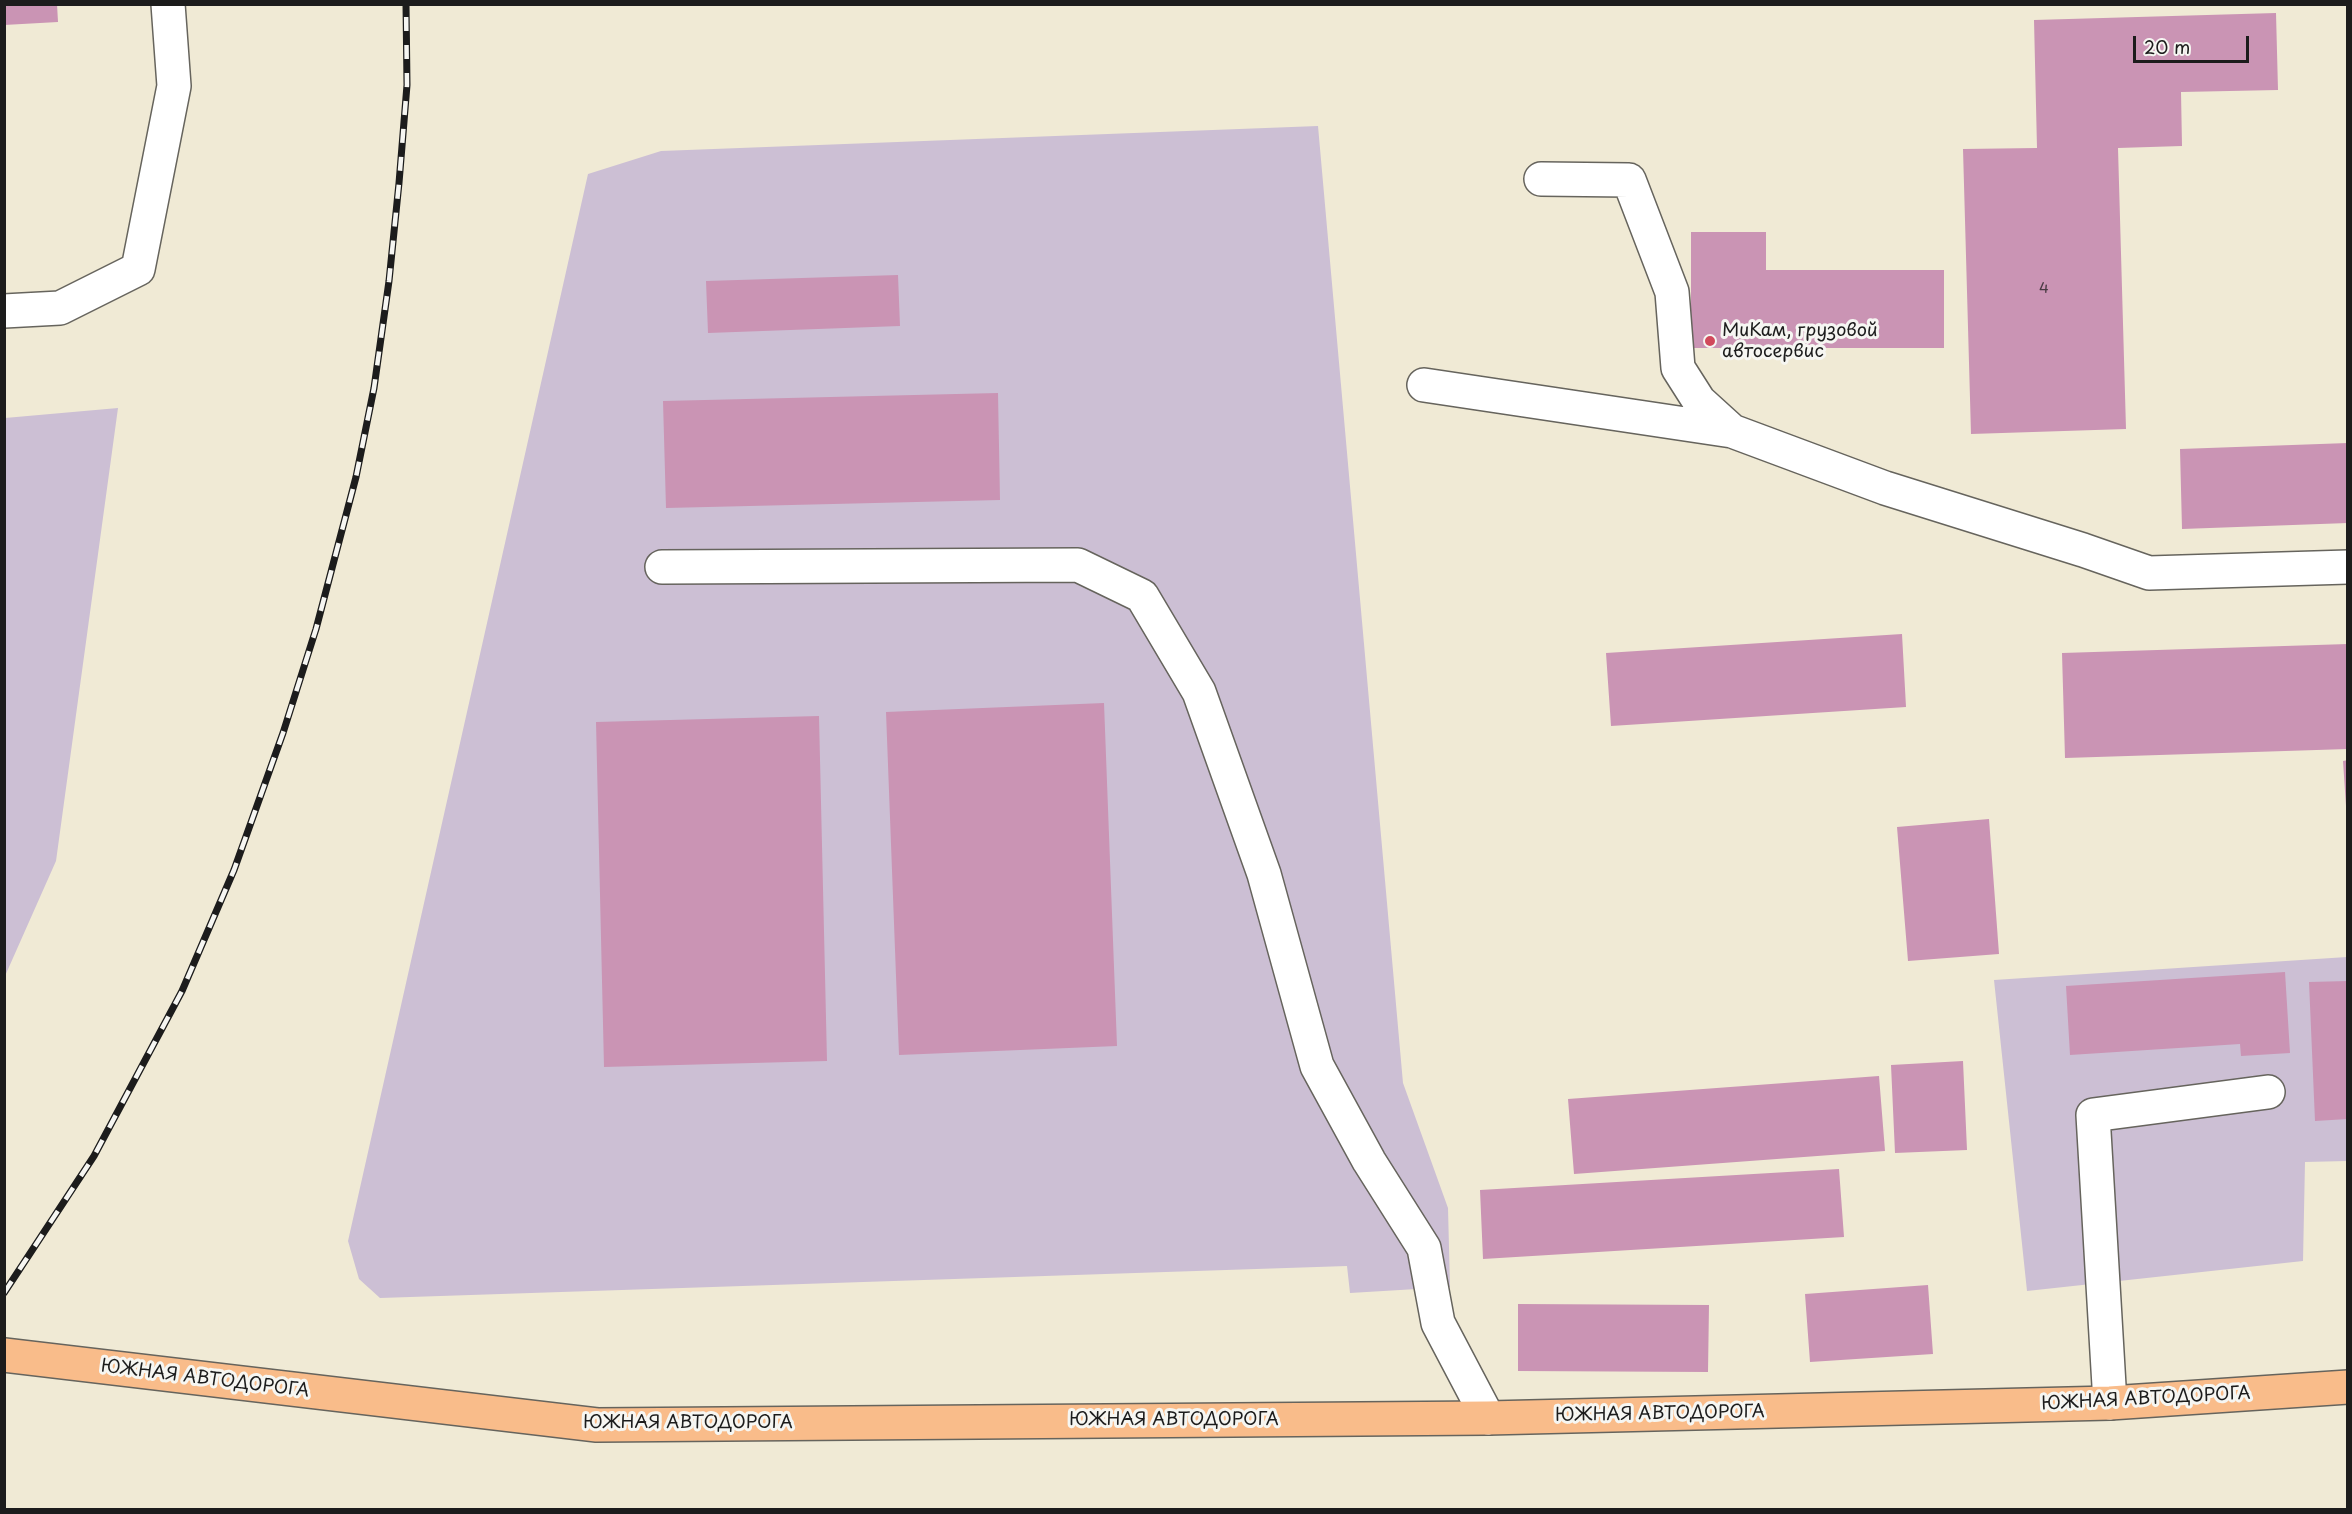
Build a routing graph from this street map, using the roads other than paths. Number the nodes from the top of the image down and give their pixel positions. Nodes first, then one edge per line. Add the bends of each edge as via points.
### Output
1 (168, 4) edge
2 (1541, 179) dead end
3 (4, 311) edge
4 (1424, 385) dead end
5 (1732, 430) junction
6 (662, 567) dead end
7 (2348, 567) edge
8 (2268, 1092) dead end
9 (4, 1355) edge
10 (2348, 1387) edge
11 (2110, 1403) junction
12 (1488, 1418) junction

1 - 3 lane via 174,86 138,269 60,308
2 - 5 lane via 1629,180 1672,292 1678,368 1699,401
4 - 5 lane
5 - 7 lane via 1885,488 2149,573
6 - 12 lane via 1078,565 1142,596 1199,692 1264,874 1317,1066 1369,1161 1424,1248 1438,1323
8 - 11 lane via 2093,1114
9 - 12 main road, ЮЖНАЯ АВТОДОРОГА via 597,1425
10 - 11 main road, ЮЖНАЯ АВТОДОРОГА
11 - 12 main road, ЮЖНАЯ АВТОДОРОГА

